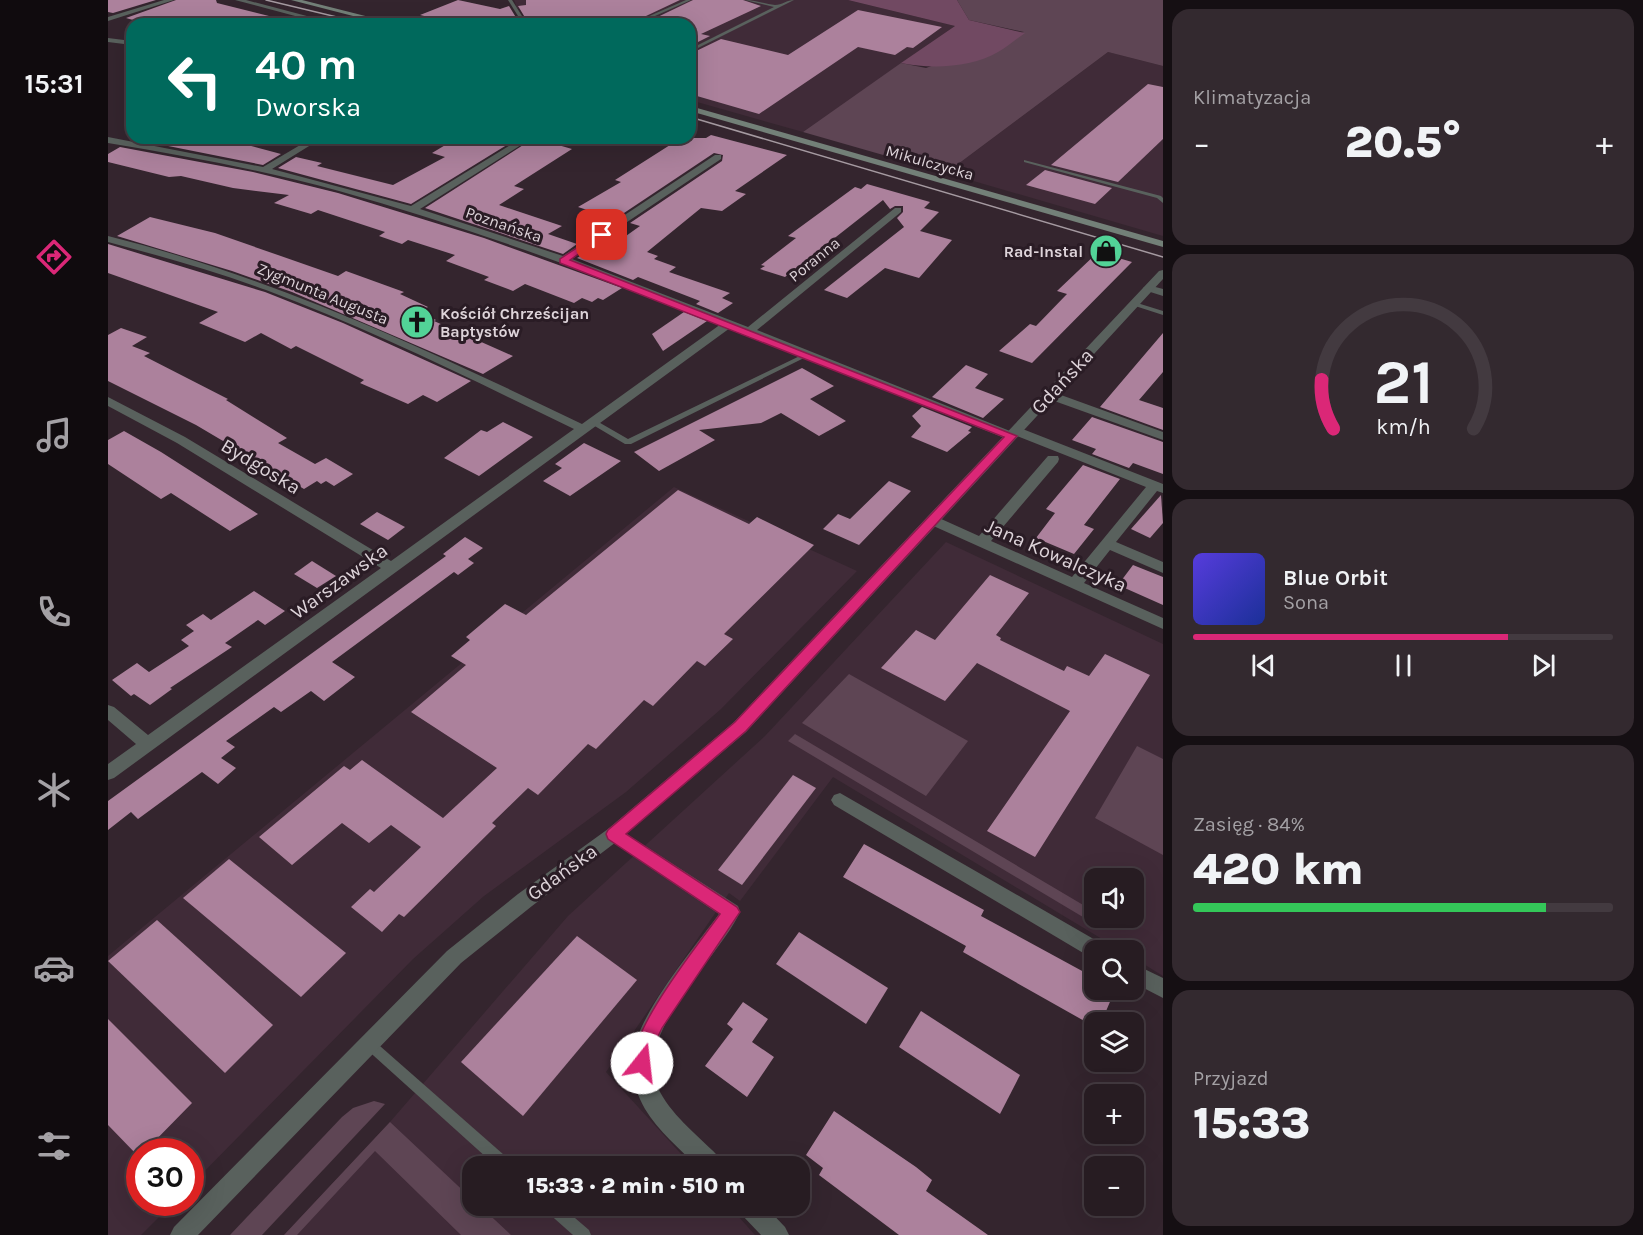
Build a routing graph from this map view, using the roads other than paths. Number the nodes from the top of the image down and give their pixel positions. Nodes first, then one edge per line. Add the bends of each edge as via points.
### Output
1 (171, 0) edge
2 (238, 0) edge
3 (294, 0) edge
4 (510, 0) edge
5 (689, 0) edge
6 (747, 0) edge
7 (792, 0) edge
8 (779, 7) junction
9 (301, 18) edge
10 (368, 18) edge
11 (521, 18) edge
12 (647, 18) edge
13 (108, 19) edge
14 (108, 40) edge
15 (126, 43) edge
16 (696, 48) edge
17 (696, 110) edge
18 (126, 138) edge
19 (108, 140) edge
20 (120, 142) junction
21 (126, 143) edge
22 (130, 144) edge
23 (308, 144) edge
24 (518, 144) edge
25 (718, 157) dead end
26 (1026, 161) dead end
27 (266, 170) junction
28 (1163, 201) edge
29 (413, 209) junction
30 (898, 210) dead end
31 (108, 239) edge
32 (1163, 244) edge
33 (563, 261) junction
34 (1163, 273) edge
35 (1148, 288) junction
36 (1163, 293) edge
37 (1134, 304) junction
38 (1163, 313) edge
39 (728, 324) junction
40 (748, 332) junction
41 (806, 355) junction
42 (1050, 395) junction
43 (108, 401) edge
44 (588, 426) junction
45 (1013, 434) junction
46 (1163, 436) edge
47 (1053, 459) dead end
48 (1159, 488) edge
49 (934, 520) junction
50 (982, 542) junction
51 (1108, 544) junction
52 (392, 567) junction
53 (1163, 568) edge
54 (1075, 584) junction
55 (1163, 624) edge
56 (108, 711) edge
57 (148, 744) junction
58 (108, 773) edge
59 (840, 800) dead end
60 (614, 834) junction
61 (1084, 943) edge
62 (1144, 979) edge
63 (1163, 989) edge
64 (368, 1043) junction
65 (495, 1156) edge
66 (703, 1156) edge
67 (562, 1216) edge
68 (759, 1216) edge
69 (182, 1235) edge
70 (584, 1235) edge
71 (777, 1235) edge

1 - 13 street
2 - 9 street
3 - 10 main road
4 - 11 lane
5 - 12 lane
6 - 8 lane
7 - 8 lane
8 - 16 lane
14 - 15 street
17 - 32 main road, Mikulczycka
18 - 20 street
19 - 20 street, Poznańska
20 - 21 street, Poznańska
22 - 27 street, Poznańska
23 - 27 street
24 - 29 street
25 - 33 street
26 - 28 lane
27 - 29 street, Poznańska
29 - 33 street, Poznańska
30 - 40 street, Poranna
31 - 44 street, Zygmunta Augusta via 180,258 289,295
33 - 39 street, Poznańska
34 - 35 street, Gdańska
35 - 36 street
35 - 37 street, Gdańska
37 - 38 lane
37 - 42 street, Gdańska
39 - 40 street, Poznańska
39 - 44 street, Warszawska
40 - 41 street, Poznańska
41 - 44 lane via 628,442
41 - 45 street, Poznańska
42 - 45 street, Gdańska
42 - 46 street
43 - 52 street, Bydgoska via 181,440
44 - 52 street, Warszawska
45 - 48 street, Poznańska
45 - 49 street, Gdańska
47 - 50 street
48 - 51 street
49 - 50 street, Jana Kowalczyka
49 - 60 street, Gdańska via 740,727
50 - 54 street, Jana Kowalczyka
51 - 53 street
51 - 54 street
52 - 57 street, Warszawska
54 - 55 street, Jana Kowalczyka
56 - 57 street
57 - 58 street, Warszawska
59 - 61 street
60 - 64 street, Gdańska via 454,957
60 - 66 street via 731,912 656,1022 646,1041 642,1063 646,1085 656,1106
62 - 63 street
64 - 65 lane
64 - 69 street, Gdańska
67 - 70 lane
68 - 71 street

